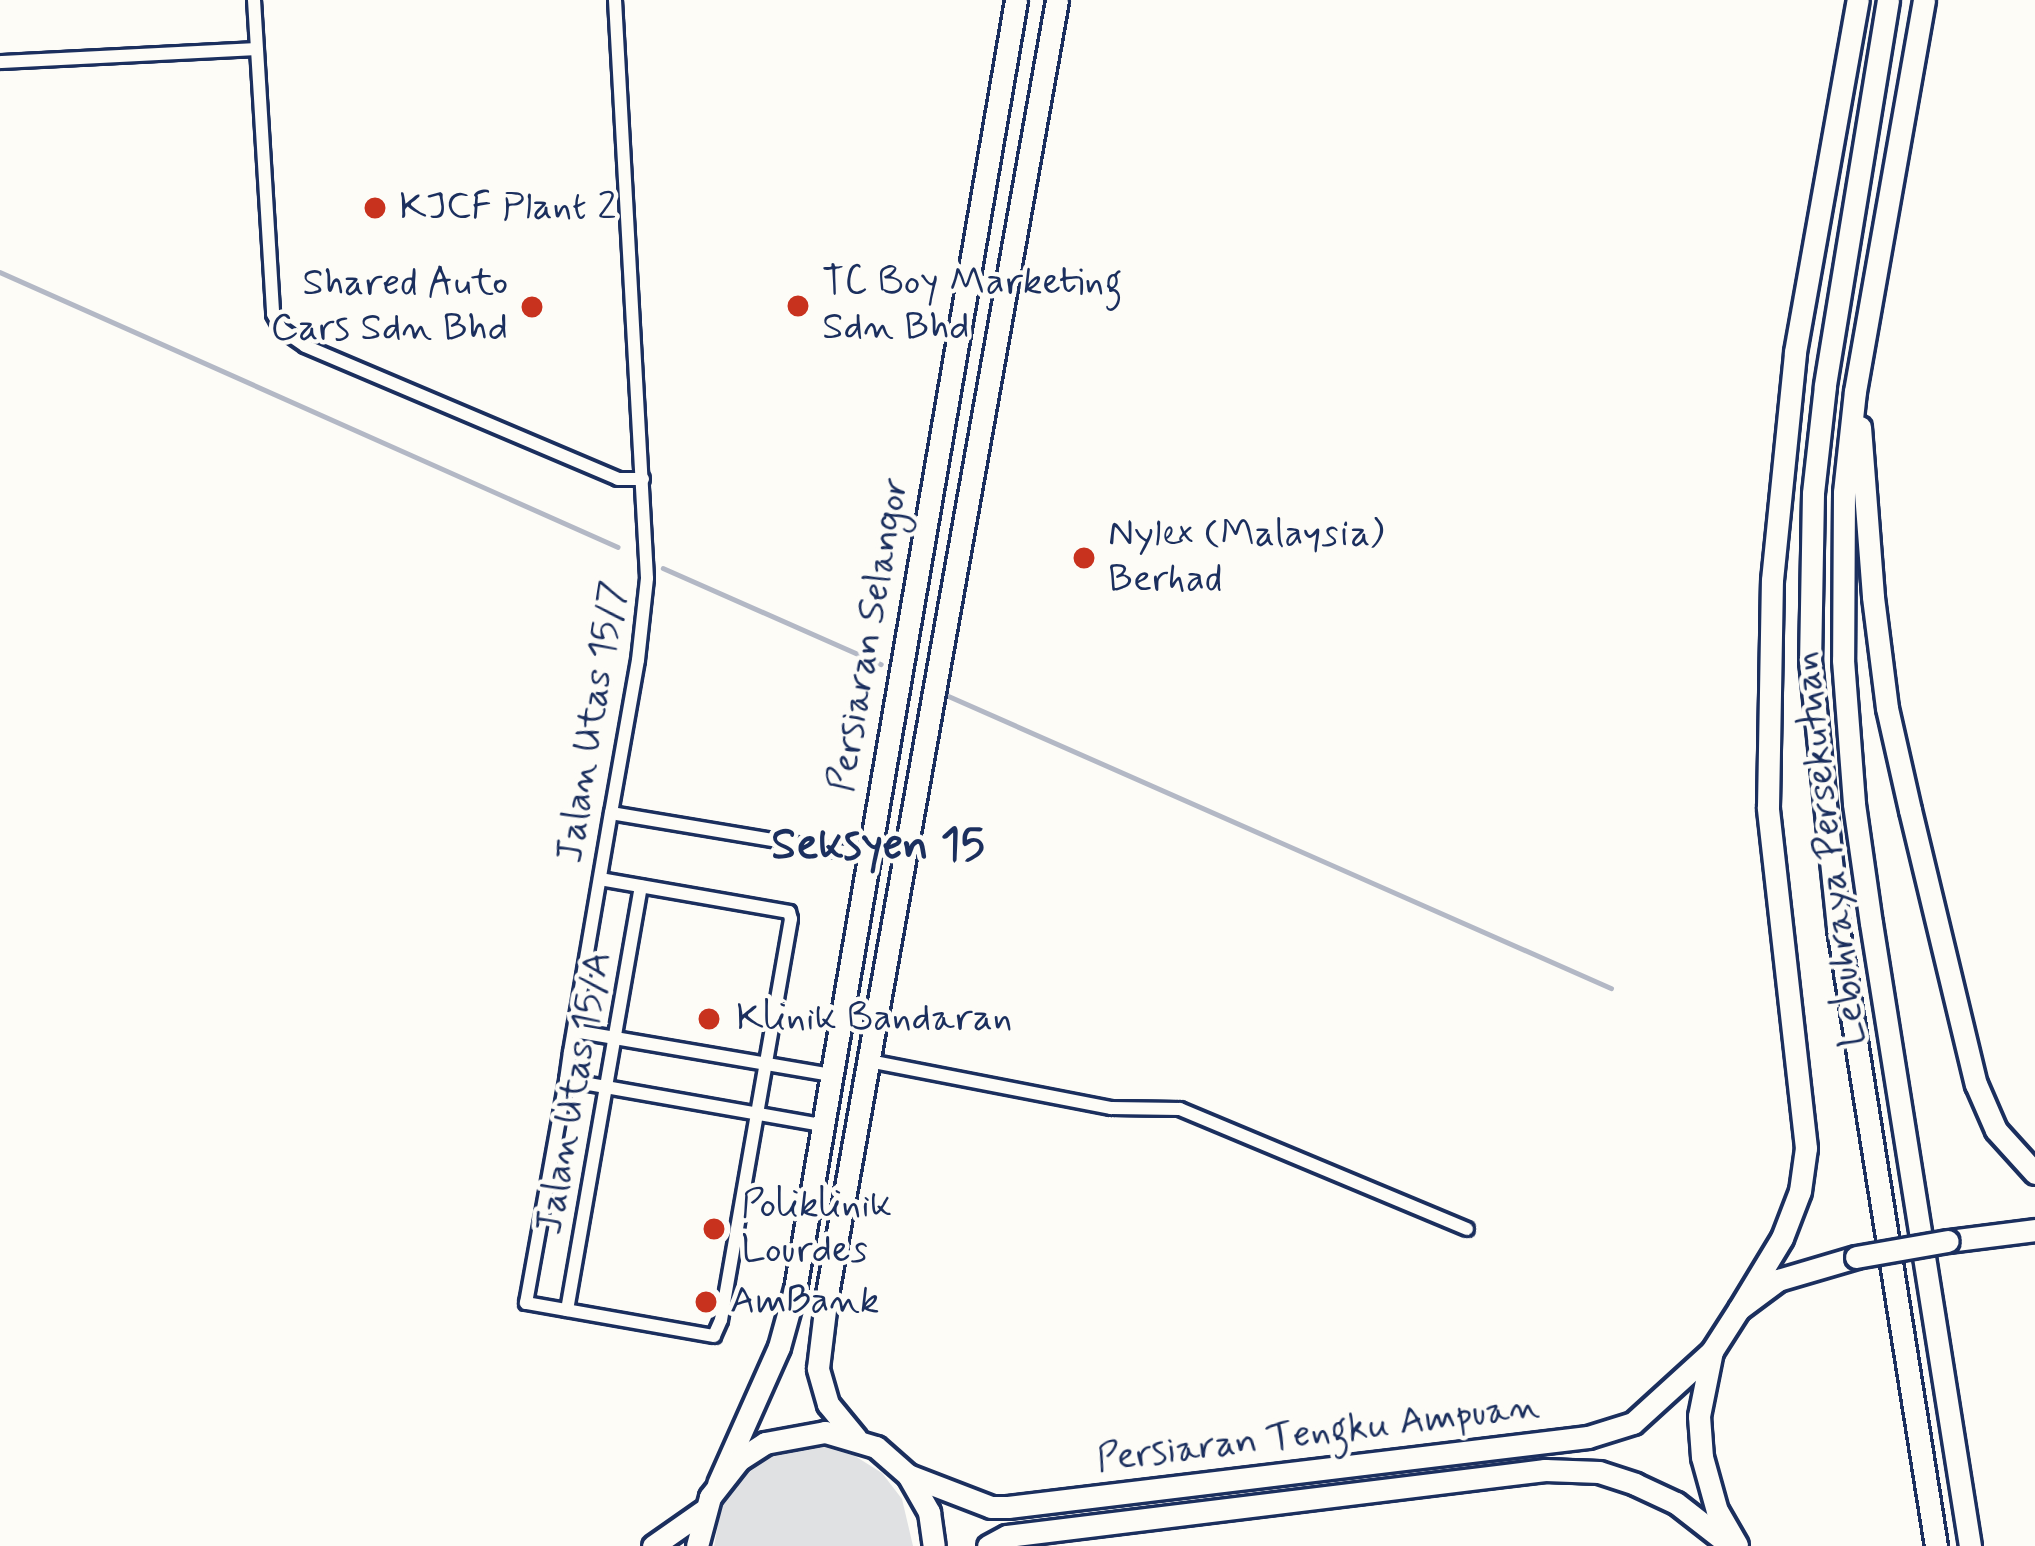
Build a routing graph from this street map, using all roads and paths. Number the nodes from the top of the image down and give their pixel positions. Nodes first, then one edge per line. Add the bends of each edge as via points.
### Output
1 (254, 0) edge
2 (615, 0) edge
3 (1016, 0) edge
4 (1057, 0) edge
5 (1858, 0) edge
6 (1888, 0) edge
7 (1924, 0) edge
8 (256, 49) junction
9 (0, 62) edge
10 (1795, 352) junction
11 (1856, 391) junction
12 (643, 479) junction
13 (1813, 493) junction
14 (610, 813) junction
15 (869, 856) junction
16 (600, 879) junction
17 (641, 886) junction
18 (574, 1030) junction
19 (615, 1037) junction
20 (868, 1061) junction
21 (766, 1064) junction
22 (831, 1075) junction
23 (566, 1080) junction
24 (606, 1088) junction
25 (757, 1114) junction
26 (823, 1125) junction
27 (2035, 1173) edge
28 (1467, 1228) dead end
29 (2035, 1230) edge
30 (567, 1310) junction
31 (1739, 1310) junction
32 (1712, 1351) junction
33 (856, 1438) junction
34 (908, 1475) junction
35 (718, 1484) junction
36 (704, 1511) junction
37 (652, 1546) edge
38 (697, 1546) edge
39 (934, 1546) edge
40 (988, 1546) edge
41 (1734, 1546) edge
42 (1936, 1546) edge
43 (1970, 1546) edge

1 - 8 street
2 - 12 street, Jalan Utas 15/7
3 - 15 main road, Persiaran Selangor
4 - 20 main road, Persiaran Selangor
5 - 10 main road
6 - 13 main road, Lebuhraya Persekutuan
7 - 11 main road, Lebuhraya Persekutuan
8 - 9 street
8 - 12 street via 273,314 281,329 618,479
10 - 13 main road via 1798,441
10 - 31 main road via 1774,536 1768,807 1806,1148 1781,1238
11 - 27 main road via 1875,619 1910,810 1976,1084 1996,1130
11 - 43 main road, Lebuhraya Persekutuan via 1841,580 1854,805
12 - 14 street, Jalan Utas 15/7 via 647,578
13 - 42 main road, Lebuhraya Persekutuan via 1810,661 1822,811
14 - 15 street
14 - 16 street, Jalan Utas 15/7
15 - 22 main road, Persiaran Selangor
16 - 17 street
16 - 18 street, Jalan Utas 15/7
17 - 19 street, Jalan Utas 15/A
17 - 21 street via 789,912
18 - 19 street
18 - 23 street, Jalan Utas 15/7
19 - 21 street
19 - 24 street, Jalan Utas 15/A
20 - 28 street via 1111,1108 1180,1109
20 - 33 main road, Persiaran Selangor via 818,1368 828,1404
21 - 22 street
21 - 25 street
22 - 26 main road, Persiaran Selangor
23 - 24 street
23 - 30 street, Jalan Utas 15/7 via 526,1303
24 - 25 street
24 - 30 street, Jalan Utas 15/A
25 - 26 street
25 - 30 street via 714,1336
26 - 35 main road, Persiaran Selangor via 779,1347
29 - 31 main road, bridge via 1856,1257 1778,1280
31 - 32 main road
32 - 34 main road, Persiaran Tengku Ampuan via 1633,1423 1588,1437 1007,1508
32 - 41 main road via 1699,1416 1702,1457
33 - 34 main road, Persiaran Tengku Ampuan
33 - 35 main road via 825,1432 765,1443
34 - 39 main road via 929,1512
35 - 36 main road, Persiaran Selangor
36 - 37 main road
36 - 38 main road
40 - 41 main road, Persiaran Tengku Ampuan via 1007,1536 1545,1470 1598,1472 1635,1484

